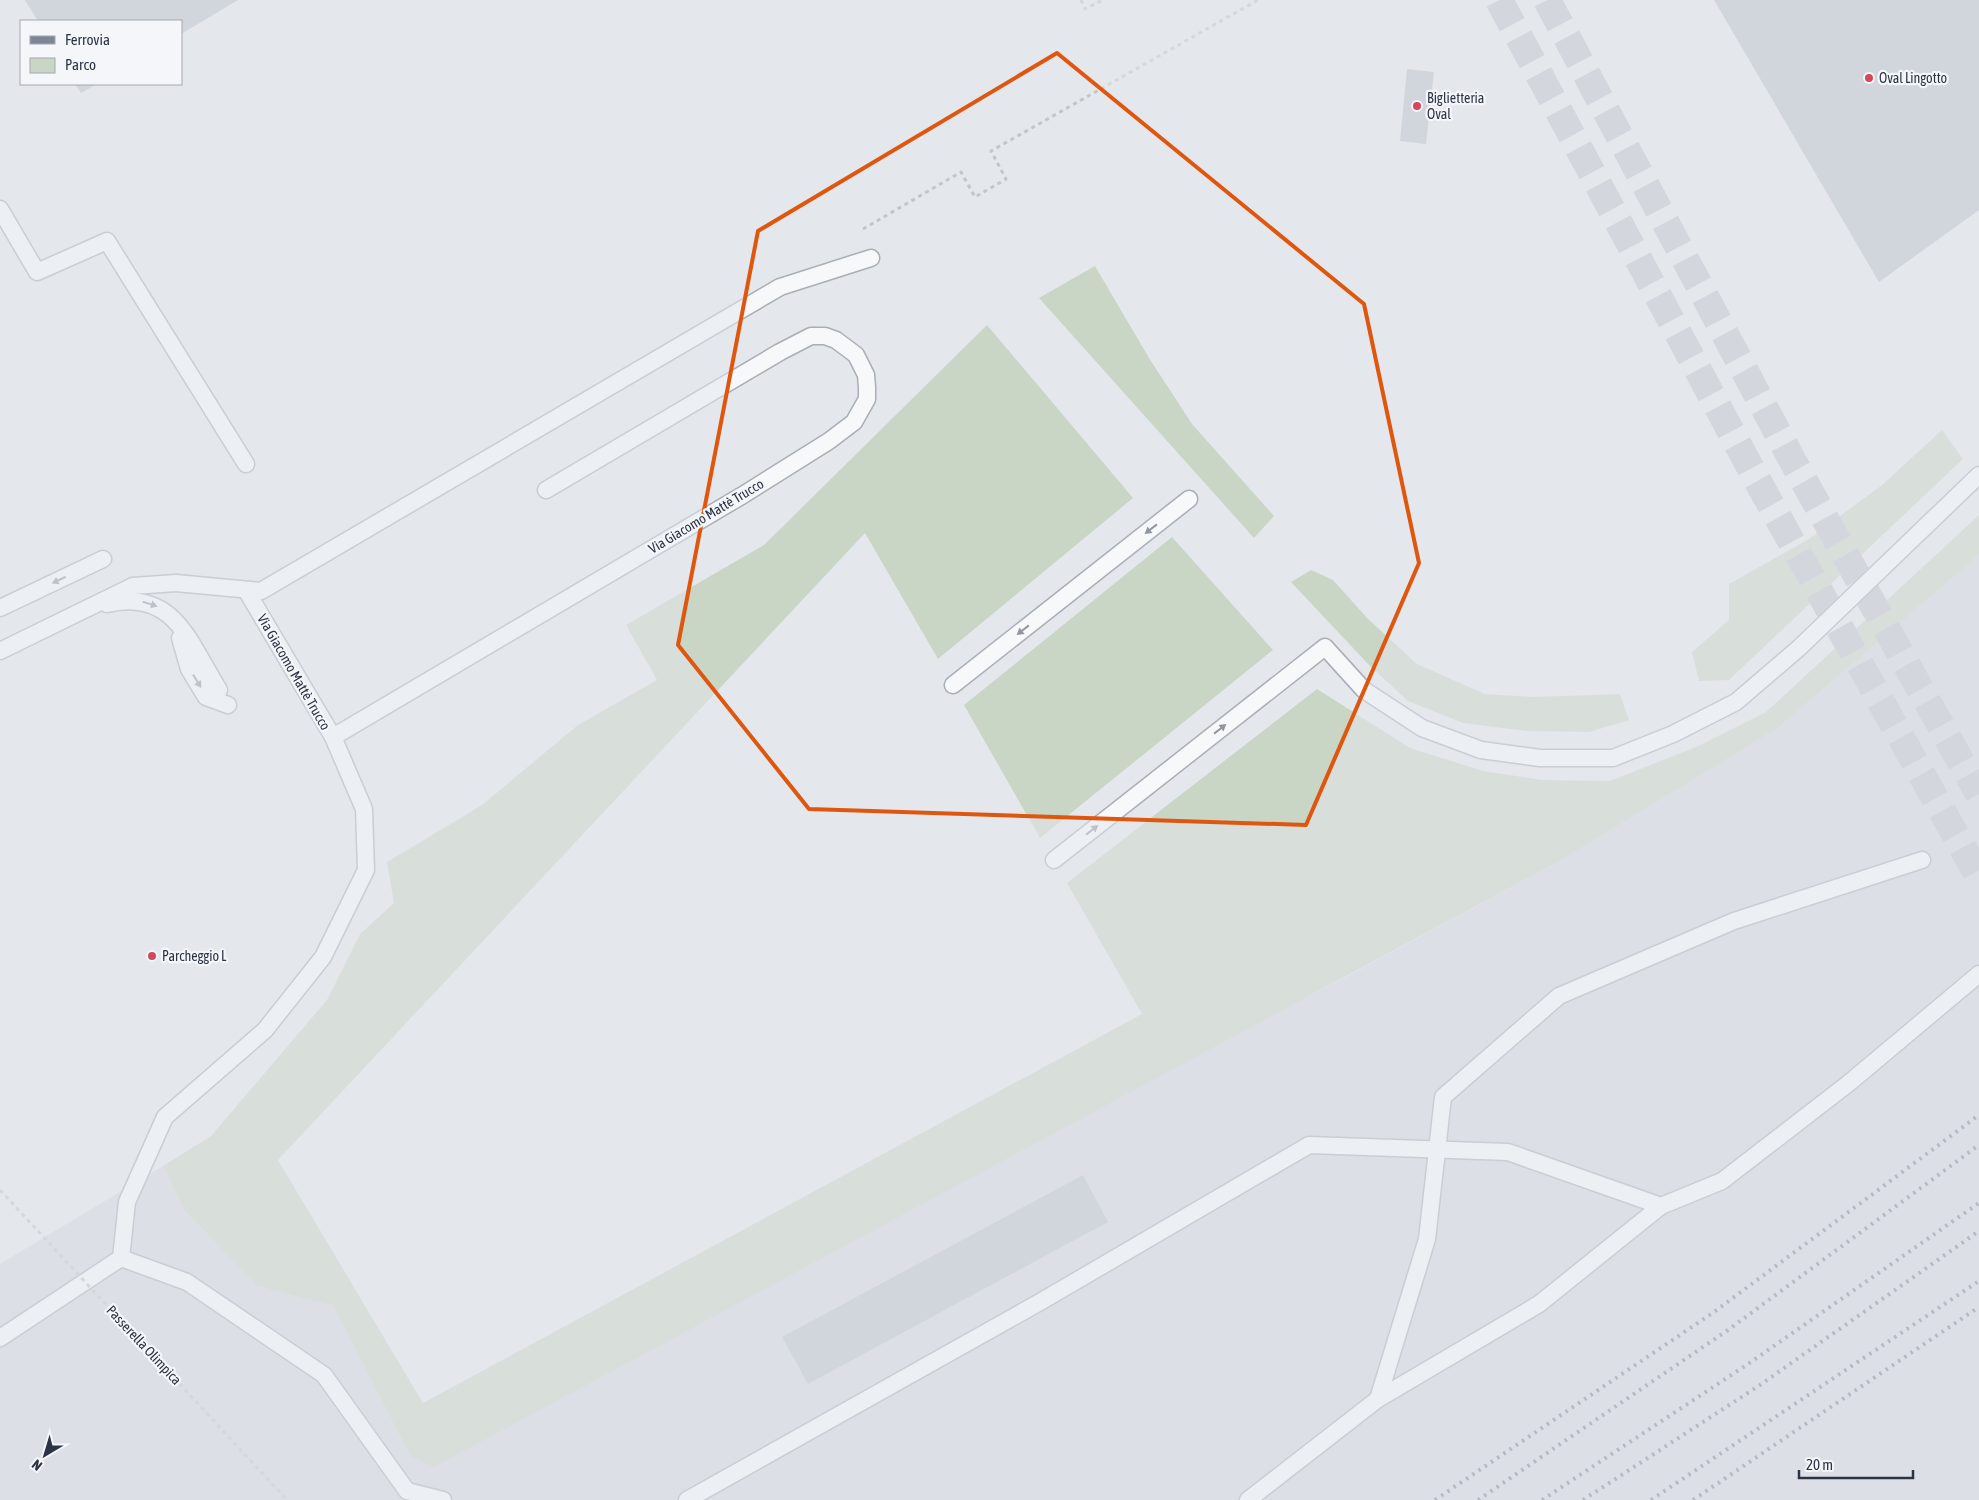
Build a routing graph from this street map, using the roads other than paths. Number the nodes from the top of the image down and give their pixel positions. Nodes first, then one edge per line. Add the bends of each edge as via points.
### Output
1 (0, 209) edge
2 (871, 258) dead end
3 (246, 464) dead end
4 (1979, 475) edge
5 (546, 490) dead end
6 (1189, 499) dead end
7 (102, 559) dead end
8 (246, 590) junction
9 (0, 608) edge
10 (85, 608) junction
11 (175, 619) junction
12 (0, 651) edge
13 (953, 685) dead end
14 (219, 690) dead end
15 (228, 705) dead end
16 (333, 737) junction
17 (1054, 860) dead end
18 (1922, 860) dead end
19 (1979, 974) edge
20 (1437, 1149) junction
21 (1661, 1206) junction
22 (121, 1258) junction
23 (0, 1338) edge
24 (1378, 1399) junction
25 (443, 1500) edge
26 (687, 1500) edge
27 (1248, 1500) edge

1 - 3 lane via 37,272 107,241
2 - 8 lane via 780,287 261,591
17 -> 4 lane via 1324,647 1364,690 1422,728 1481,750 1540,758 1613,758 1673,734 1736,702 1799,648
5 - 16 lane, Via Giacomo Mattè Trucco via 811,336 825,336 846,347 856,355 866,375 867,399 854,422 836,436 734,500
6 -> 13 lane
7 -> 9 lane
8 - 10 lane via 154,583 133,586
8 - 16 lane, Via Giacomo Mattè Trucco
10 -> 11 lane via 122,600 146,602 162,608
10 - 12 lane
11 - 14 lane
11 -> 15 lane via 189,669 206,697
16 - 22 lane via 364,809 366,870 323,957 264,1030 165,1118 127,1202
18 - 20 lane via 1734,920 1559,996 1443,1097
19 - 21 lane via 1849,1083 1722,1181
20 - 21 lane via 1508,1152
20 - 24 lane via 1427,1239
20 - 26 lane via 1309,1145 1040,1302
21 - 24 lane via 1539,1304
22 - 23 lane
22 - 25 lane via 187,1282 324,1375 407,1491
24 - 27 lane

